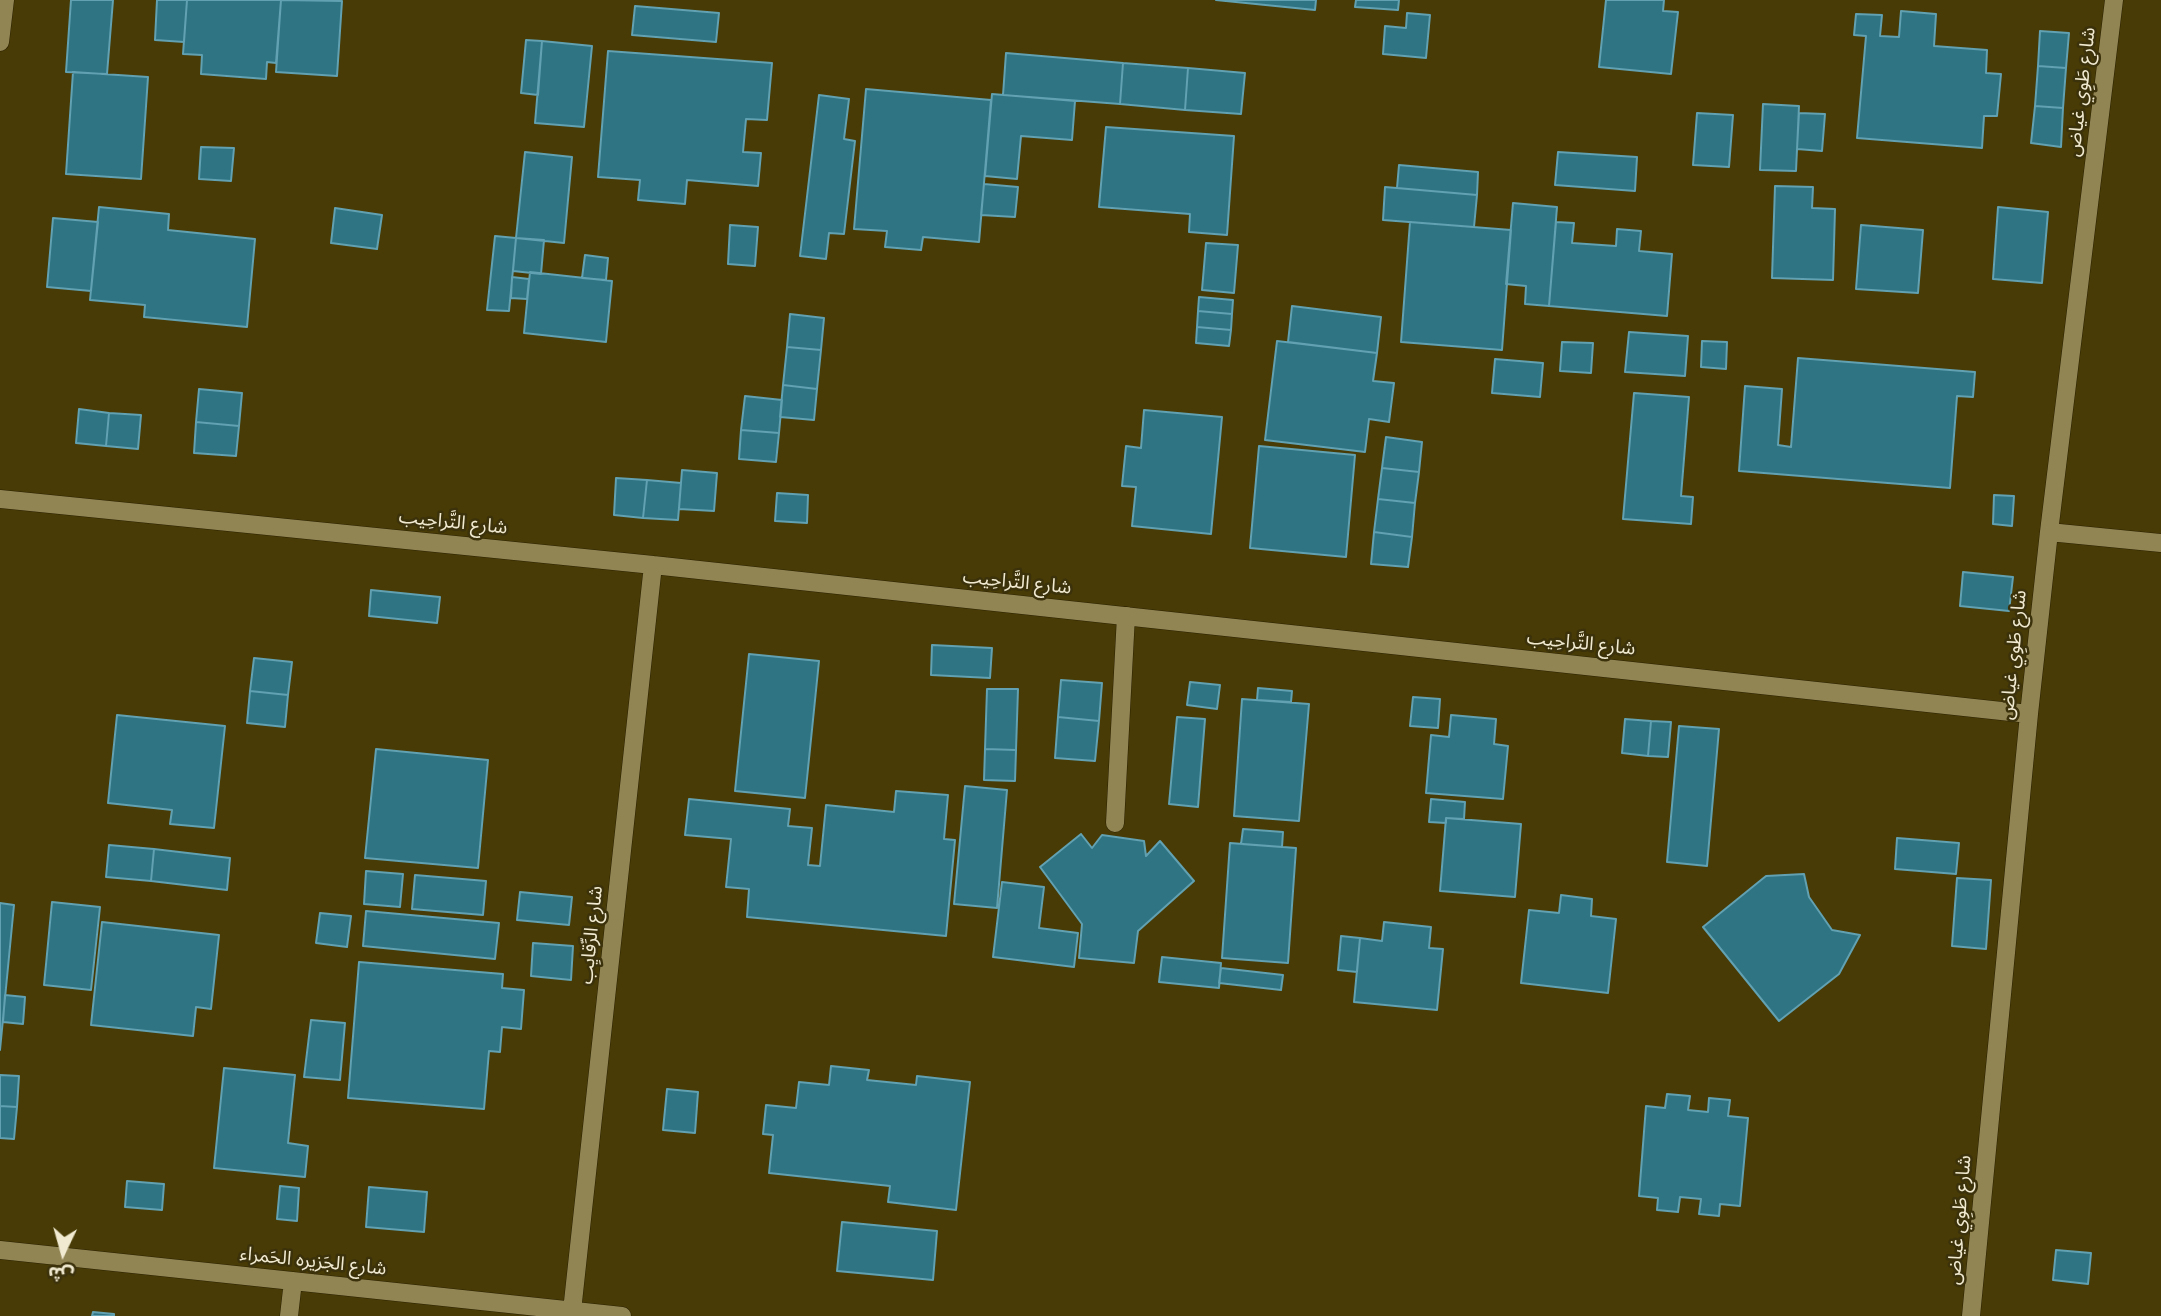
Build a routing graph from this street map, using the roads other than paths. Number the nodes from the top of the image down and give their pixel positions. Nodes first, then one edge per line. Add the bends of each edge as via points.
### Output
1 (5, 0) edge
2 (2115, 0) edge
3 (0, 42) edge
4 (0, 499) edge
5 (2049, 532) junction
6 (2161, 543) edge
7 (653, 565) junction
8 (1126, 616) junction
9 (2029, 714) junction
10 (1115, 822) dead end
11 (0, 1250) edge
12 (293, 1281) junction
13 (572, 1311) junction
14 (289, 1316) edge
15 (622, 1316) edge
16 (1972, 1316) edge

1 - 3 street
2 - 5 street, شارع طَوِي غياض
4 - 7 street, شارع التَّراحِيب
5 - 6 street
5 - 9 street, شارع طَوِي غياض
7 - 8 street, شارع التَّراحِيب
7 - 13 street, شارع الرِّقايِب
8 - 9 street, شارع التَّراحِيب
8 - 10 street
9 - 16 street, شارع طَوِي غياض
11 - 12 street, شارع الجَزيره الحَمراء
12 - 13 street, شارع الجَزيره الحَمراء
12 - 14 street
13 - 15 street, شارع الجَزيره الحَمراء

